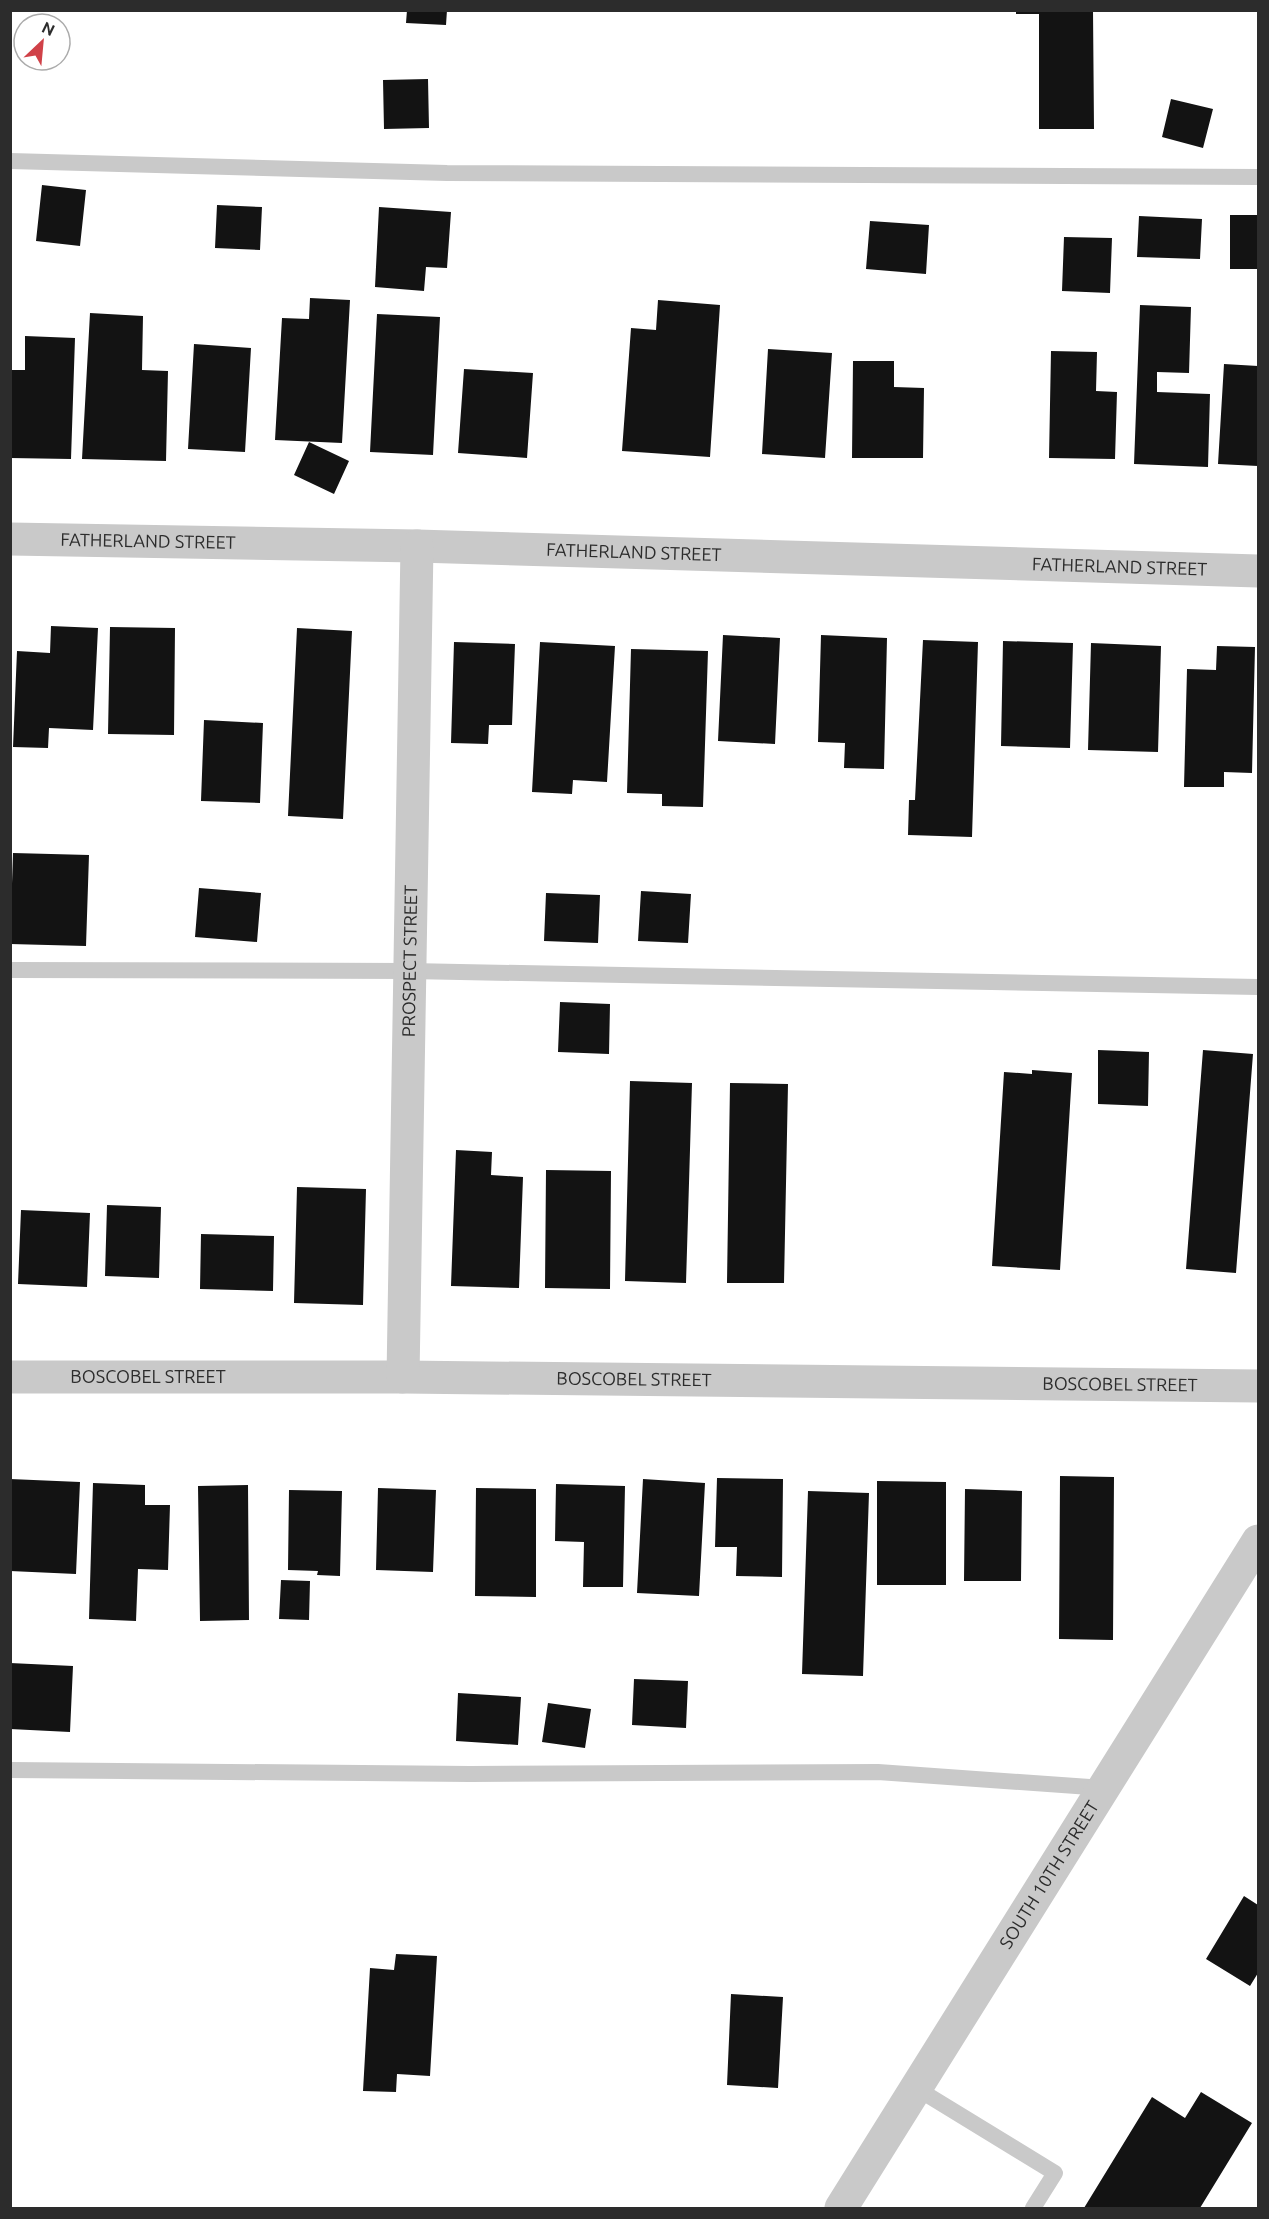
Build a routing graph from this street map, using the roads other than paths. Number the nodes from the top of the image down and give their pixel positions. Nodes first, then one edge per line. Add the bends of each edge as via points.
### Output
1 (10, 161) edge
2 (1258, 177) edge
3 (10, 539) edge
4 (417, 546) junction
5 (1258, 572) edge
6 (10, 970) edge
7 (410, 971) junction
8 (1258, 987) edge
9 (10, 1377) edge
10 (403, 1377) junction
11 (1258, 1386) edge
12 (1258, 1541) edge
13 (10, 1770) edge
14 (1104, 1788) junction
15 (916, 2088) junction
16 (841, 2208) edge
17 (1033, 2208) edge

1 - 2 lane via 447,173
3 - 4 street, FATHERLAND STREET
4 - 5 street, FATHERLAND STREET
4 - 7 street, PROSPECT STREET
6 - 7 lane
7 - 8 lane
7 - 10 street, PROSPECT STREET
9 - 10 street, BOSCOBEL STREET
10 - 11 street, BOSCOBEL STREET
12 - 14 street, SOUTH 10TH STREET
13 - 14 lane via 878,1772
14 - 15 street, SOUTH 10TH STREET
15 - 16 street, SOUTH 10TH STREET
15 - 17 lane via 1055,2173

